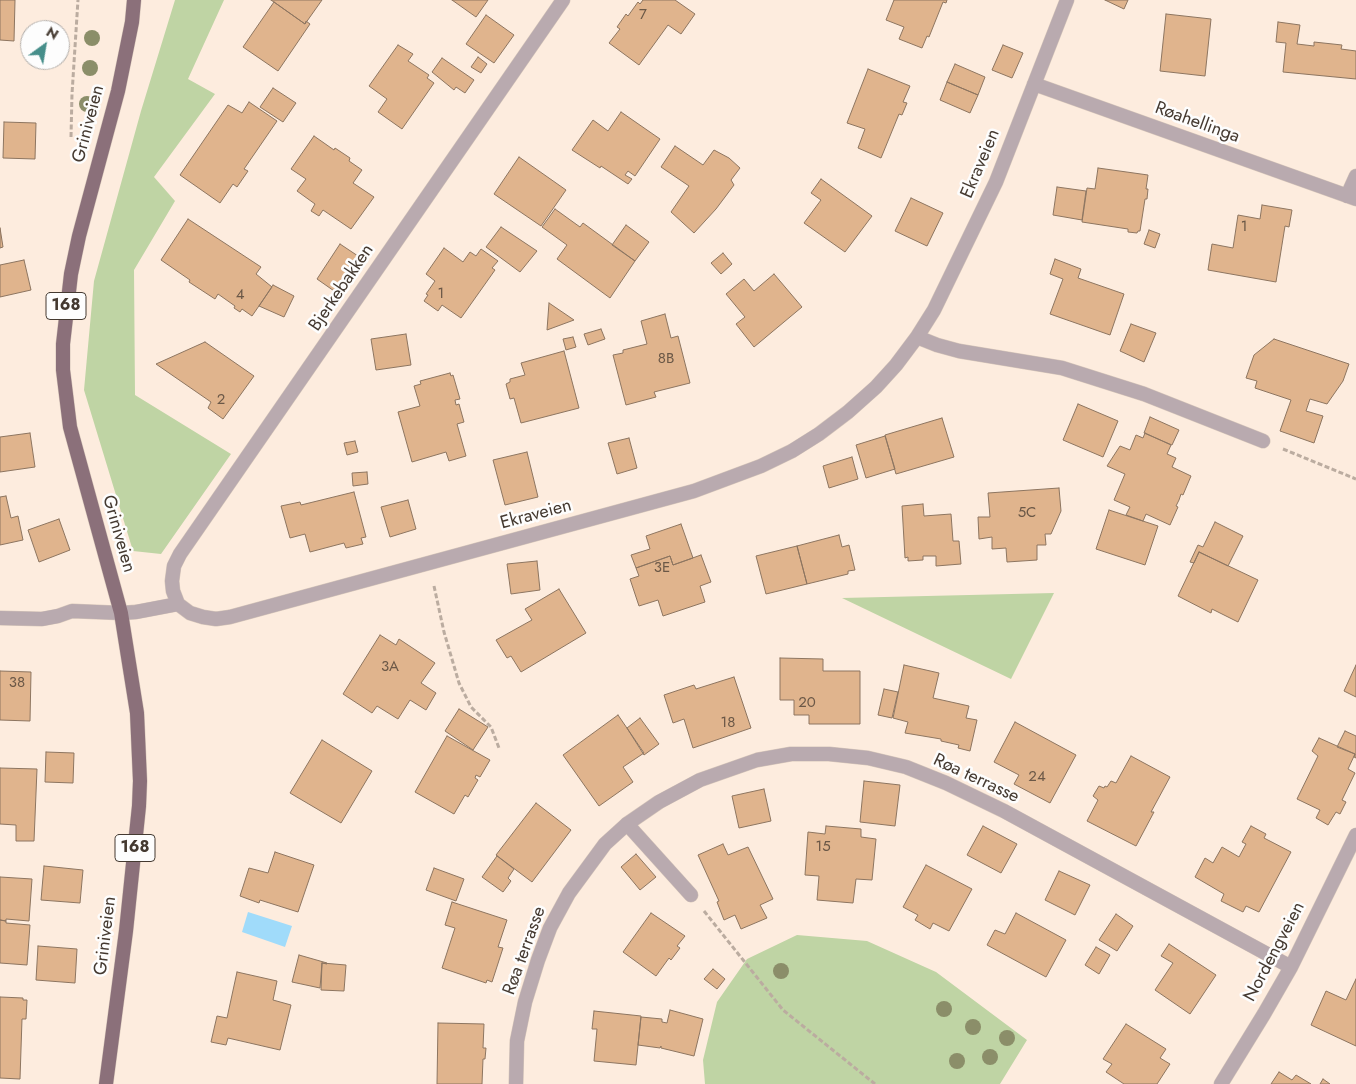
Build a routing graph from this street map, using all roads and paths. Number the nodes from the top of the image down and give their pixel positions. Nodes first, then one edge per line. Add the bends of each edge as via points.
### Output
1 (78, 0) edge
2 (134, 0) edge
3 (563, 0) edge
4 (1068, 0) edge
5 (1034, 84) junction
6 (71, 137) dead end
7 (1356, 176) edge
8 (1352, 198) edge
9 (917, 337) junction
10 (1263, 441) joint
11 (1356, 480) edge
12 (428, 563) junction
13 (178, 604) junction
14 (121, 613) junction
15 (0, 618) edge
16 (498, 748) dead end
17 (627, 824) junction
18 (1356, 834) edge
19 (692, 895) joint
20 (1291, 967) junction
21 (106, 1084) edge
22 (516, 1084) edge
23 (875, 1084) edge
24 (1221, 1084) edge

1 - 6 path
2 - 14 main road, Griniveien / 168 via 118,91 68,290 62,370 70,427
3 - 13 street, Bjerkebakken via 180,554 172,581
4 - 5 street, Ekraveien
5 - 8 street, Røahellinga
5 - 9 street, Ekraveien via 996,182 947,286
7 - 8 street, Røahellinga
9 - 10 street via 959,351 1062,368 1144,394
9 - 12 street, Ekraveien via 876,387 848,412 792,451 761,466 694,491
10 - 11 path
12 - 13 street, Ekraveien via 230,617 203,618
12 - 16 path via 459,683 471,707 491,727
13 - 14 street
14 - 15 street via 72,611 42,619
14 - 21 main road, Griniveien / 168 via 138,713 140,781 135,855
17 - 19 street
17 - 20 street, Røa terrasse via 700,780 757,760 791,754 868,758 906,767 1004,811
17 - 22 street, Røa terrasse via 605,844 587,868 550,928 525,1002 518,1041
18 - 20 street, Nordengveien
19 - 23 path via 783,1010
20 - 24 street, Nordengveien

